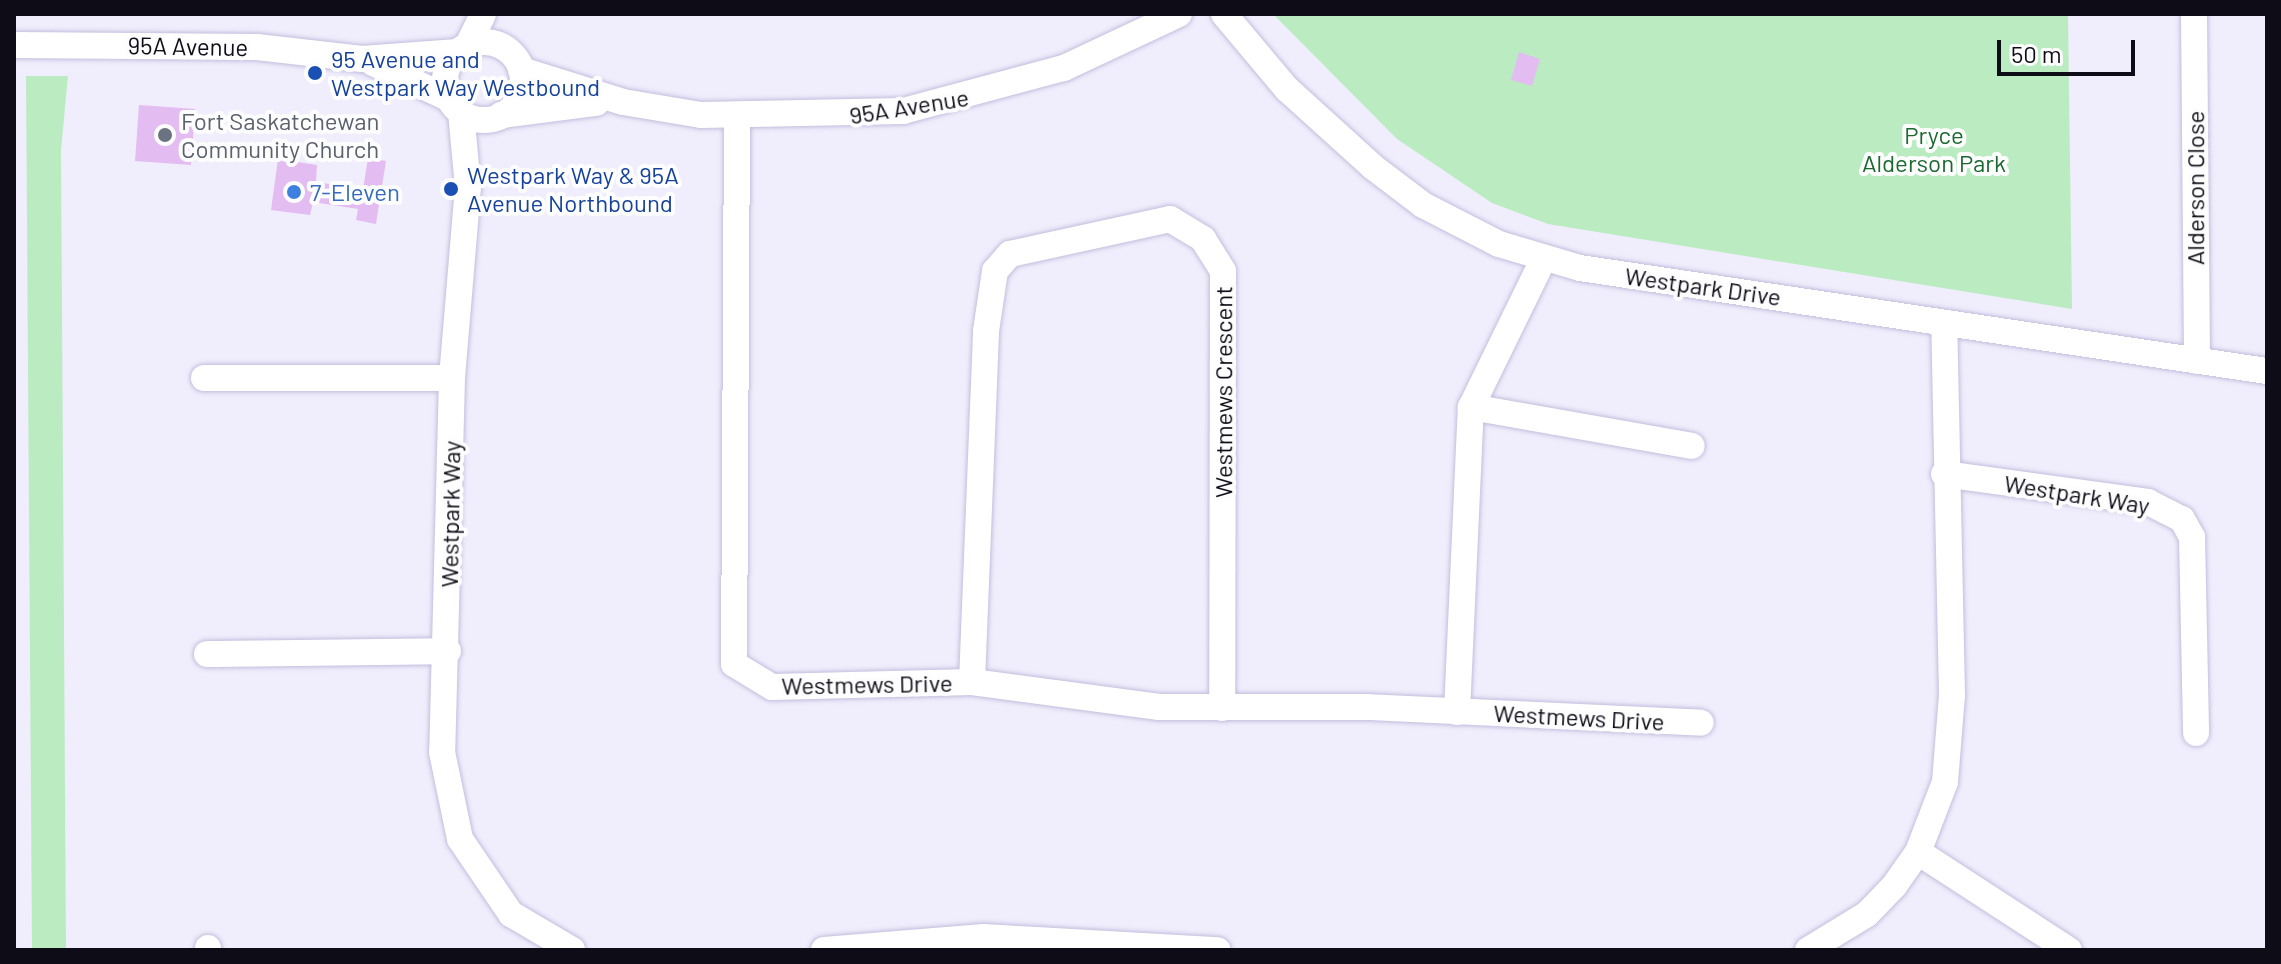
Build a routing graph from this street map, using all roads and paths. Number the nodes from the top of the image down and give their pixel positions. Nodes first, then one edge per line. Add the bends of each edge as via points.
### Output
1 (483, 14) edge
2 (499, 14) edge
3 (1179, 14) edge
4 (1224, 14) edge
5 (2194, 14) edge
6 (14, 45) edge
7 (502, 46) junction
8 (463, 48) junction
9 (362, 59) junction
10 (521, 70) junction
11 (623, 102) junction
12 (455, 105) junction
13 (497, 116) junction
14 (737, 116) junction
15 (468, 187) junction
16 (1544, 258) junction
17 (1944, 324) junction
18 (2197, 361) junction
19 (2267, 371) edge
20 (204, 378) dead end
21 (452, 378) junction
22 (1471, 407) junction
23 (1692, 446) dead end
24 (1944, 474) junction
25 (448, 651) junction
26 (207, 654) dead end
27 (972, 682) junction
28 (1222, 708) junction
29 (1457, 712) junction
30 (1701, 723) dead end
31 (2196, 733) dead end
32 (1918, 852) junction
33 (832, 949) edge
34 (572, 950) edge
35 (1218, 950) edge
36 (1808, 950) edge
37 (2069, 950) edge

1 - 8 street
2 - 7 street
3 - 14 street, 95A Avenue via 1064,68 968,99 810,119
4 - 16 street, Westpark Drive via 1287,89 1373,167 1462,226
5 - 18 street, Alderson Close
6 - 9 street, 95A Avenue via 257,47
7 - 8 street
7 - 10 street
8 - 9 street, 95A Avenue
8 - 12 street via 445,80
9 - 12 street, 95A Avenue
10 - 11 street, 95A Avenue
10 - 13 street via 522,90
11 - 13 street, 95A Avenue via 536,105
11 - 14 street, 95A Avenue
12 - 13 street
12 - 15 street, Westpark Way
13 - 15 street, Westpark Way
14 - 27 street, Westmews Drive via 734,664 772,687
15 - 21 street, Westpark Way
16 - 17 street, Westpark Drive
16 - 22 street
17 - 18 street, Westpark Drive
17 - 24 street
18 - 19 street, Westpark Drive
20 - 21 street
21 - 25 street, Westpark Way
22 - 23 street
22 - 29 street
24 - 31 street, Westpark Way via 2148,502 2182,519 2192,537
24 - 32 street via 1952,695 1945,782
25 - 26 street
25 - 34 street, Westpark Way via 442,752 460,839 511,914
27 - 28 street, Westmews Drive
27 - 28 street, Westmews Crescent via 986,331 995,271 1010,254 1170,219 1203,239 1223,271
28 - 29 street, Westmews Drive
29 - 30 street, Westmews Drive
32 - 36 street via 1867,914
32 - 37 street
33 - 35 street via 983,937

